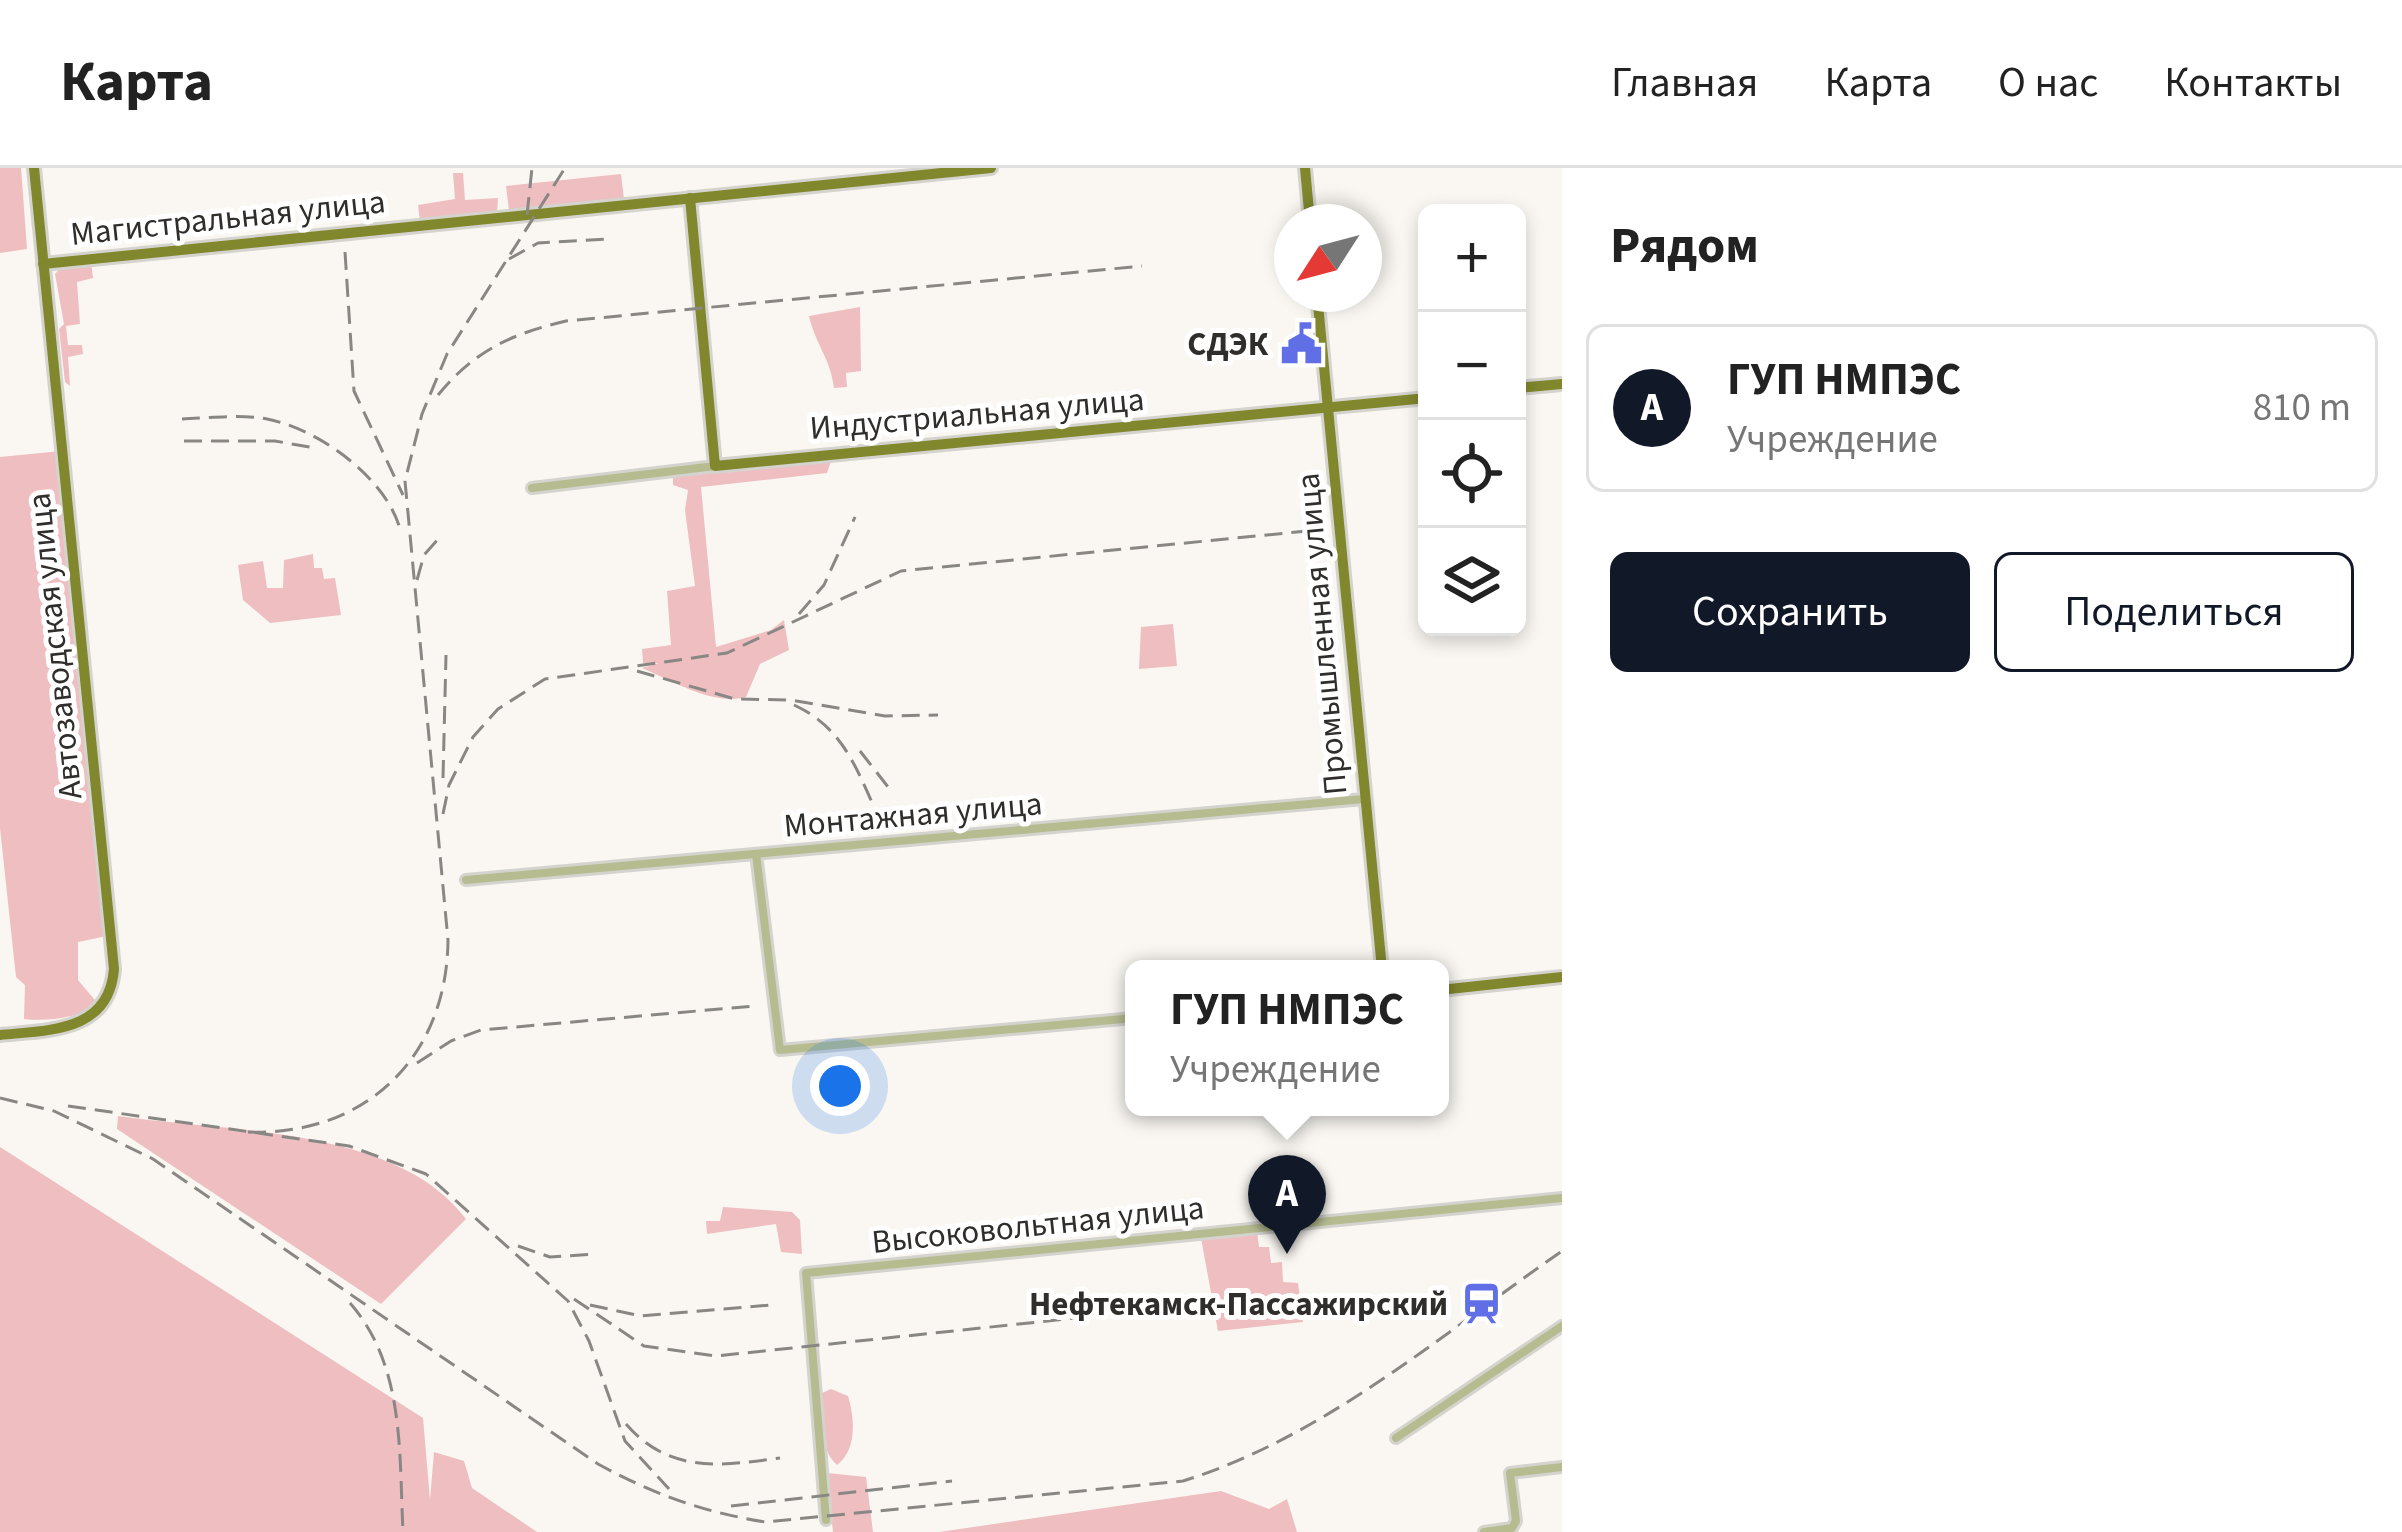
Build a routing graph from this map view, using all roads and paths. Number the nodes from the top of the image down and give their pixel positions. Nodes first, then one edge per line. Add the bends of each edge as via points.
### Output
1 (34, 168) edge
2 (991, 168) edge
3 (1305, 168) edge
4 (690, 198) junction
5 (1308, 204) edge
6 (43, 264) junction
7 (1319, 312) edge
8 (1562, 384) edge
9 (1526, 387) edge
10 (1418, 399) edge
11 (1328, 407) junction
12 (715, 466) junction
13 (532, 488) dead end
14 (1364, 799) junction
15 (756, 854) junction
16 (466, 880) dead end
17 (1381, 960) edge
18 (1562, 977) edge
19 (1449, 989) edge
20 (1125, 1019) edge
21 (0, 1035) edge
22 (1562, 1198) edge
23 (1562, 1326) edge
24 (1396, 1438) dead end
25 (1562, 1467) edge
26 (826, 1520) dead end
27 (1484, 1532) edge

1 - 6 main road, Автозаводская улица
2 - 4 main road, Магистральная улица
3 - 5 main road
4 - 6 main road, Магистральная улица
4 - 12 main road
6 - 21 main road, Автозаводская улица via 114,969 110,995 85,1021
7 - 11 main road, Промышленная улица
8 - 9 main road
10 - 11 main road, Индустриальная улица
11 - 12 main road, Индустриальная улица
11 - 14 main road, Промышленная улица
12 - 13 street, Индустриальная улица
14 - 15 street, Монтажная улица
14 - 17 main road, Промышленная улица
15 - 16 street, Монтажная улица
15 - 20 street via 780,1050
18 - 19 main road
22 - 26 street, Высоковольтная улица via 806,1273
23 - 24 street
25 - 27 street via 1510,1473 1516,1521

